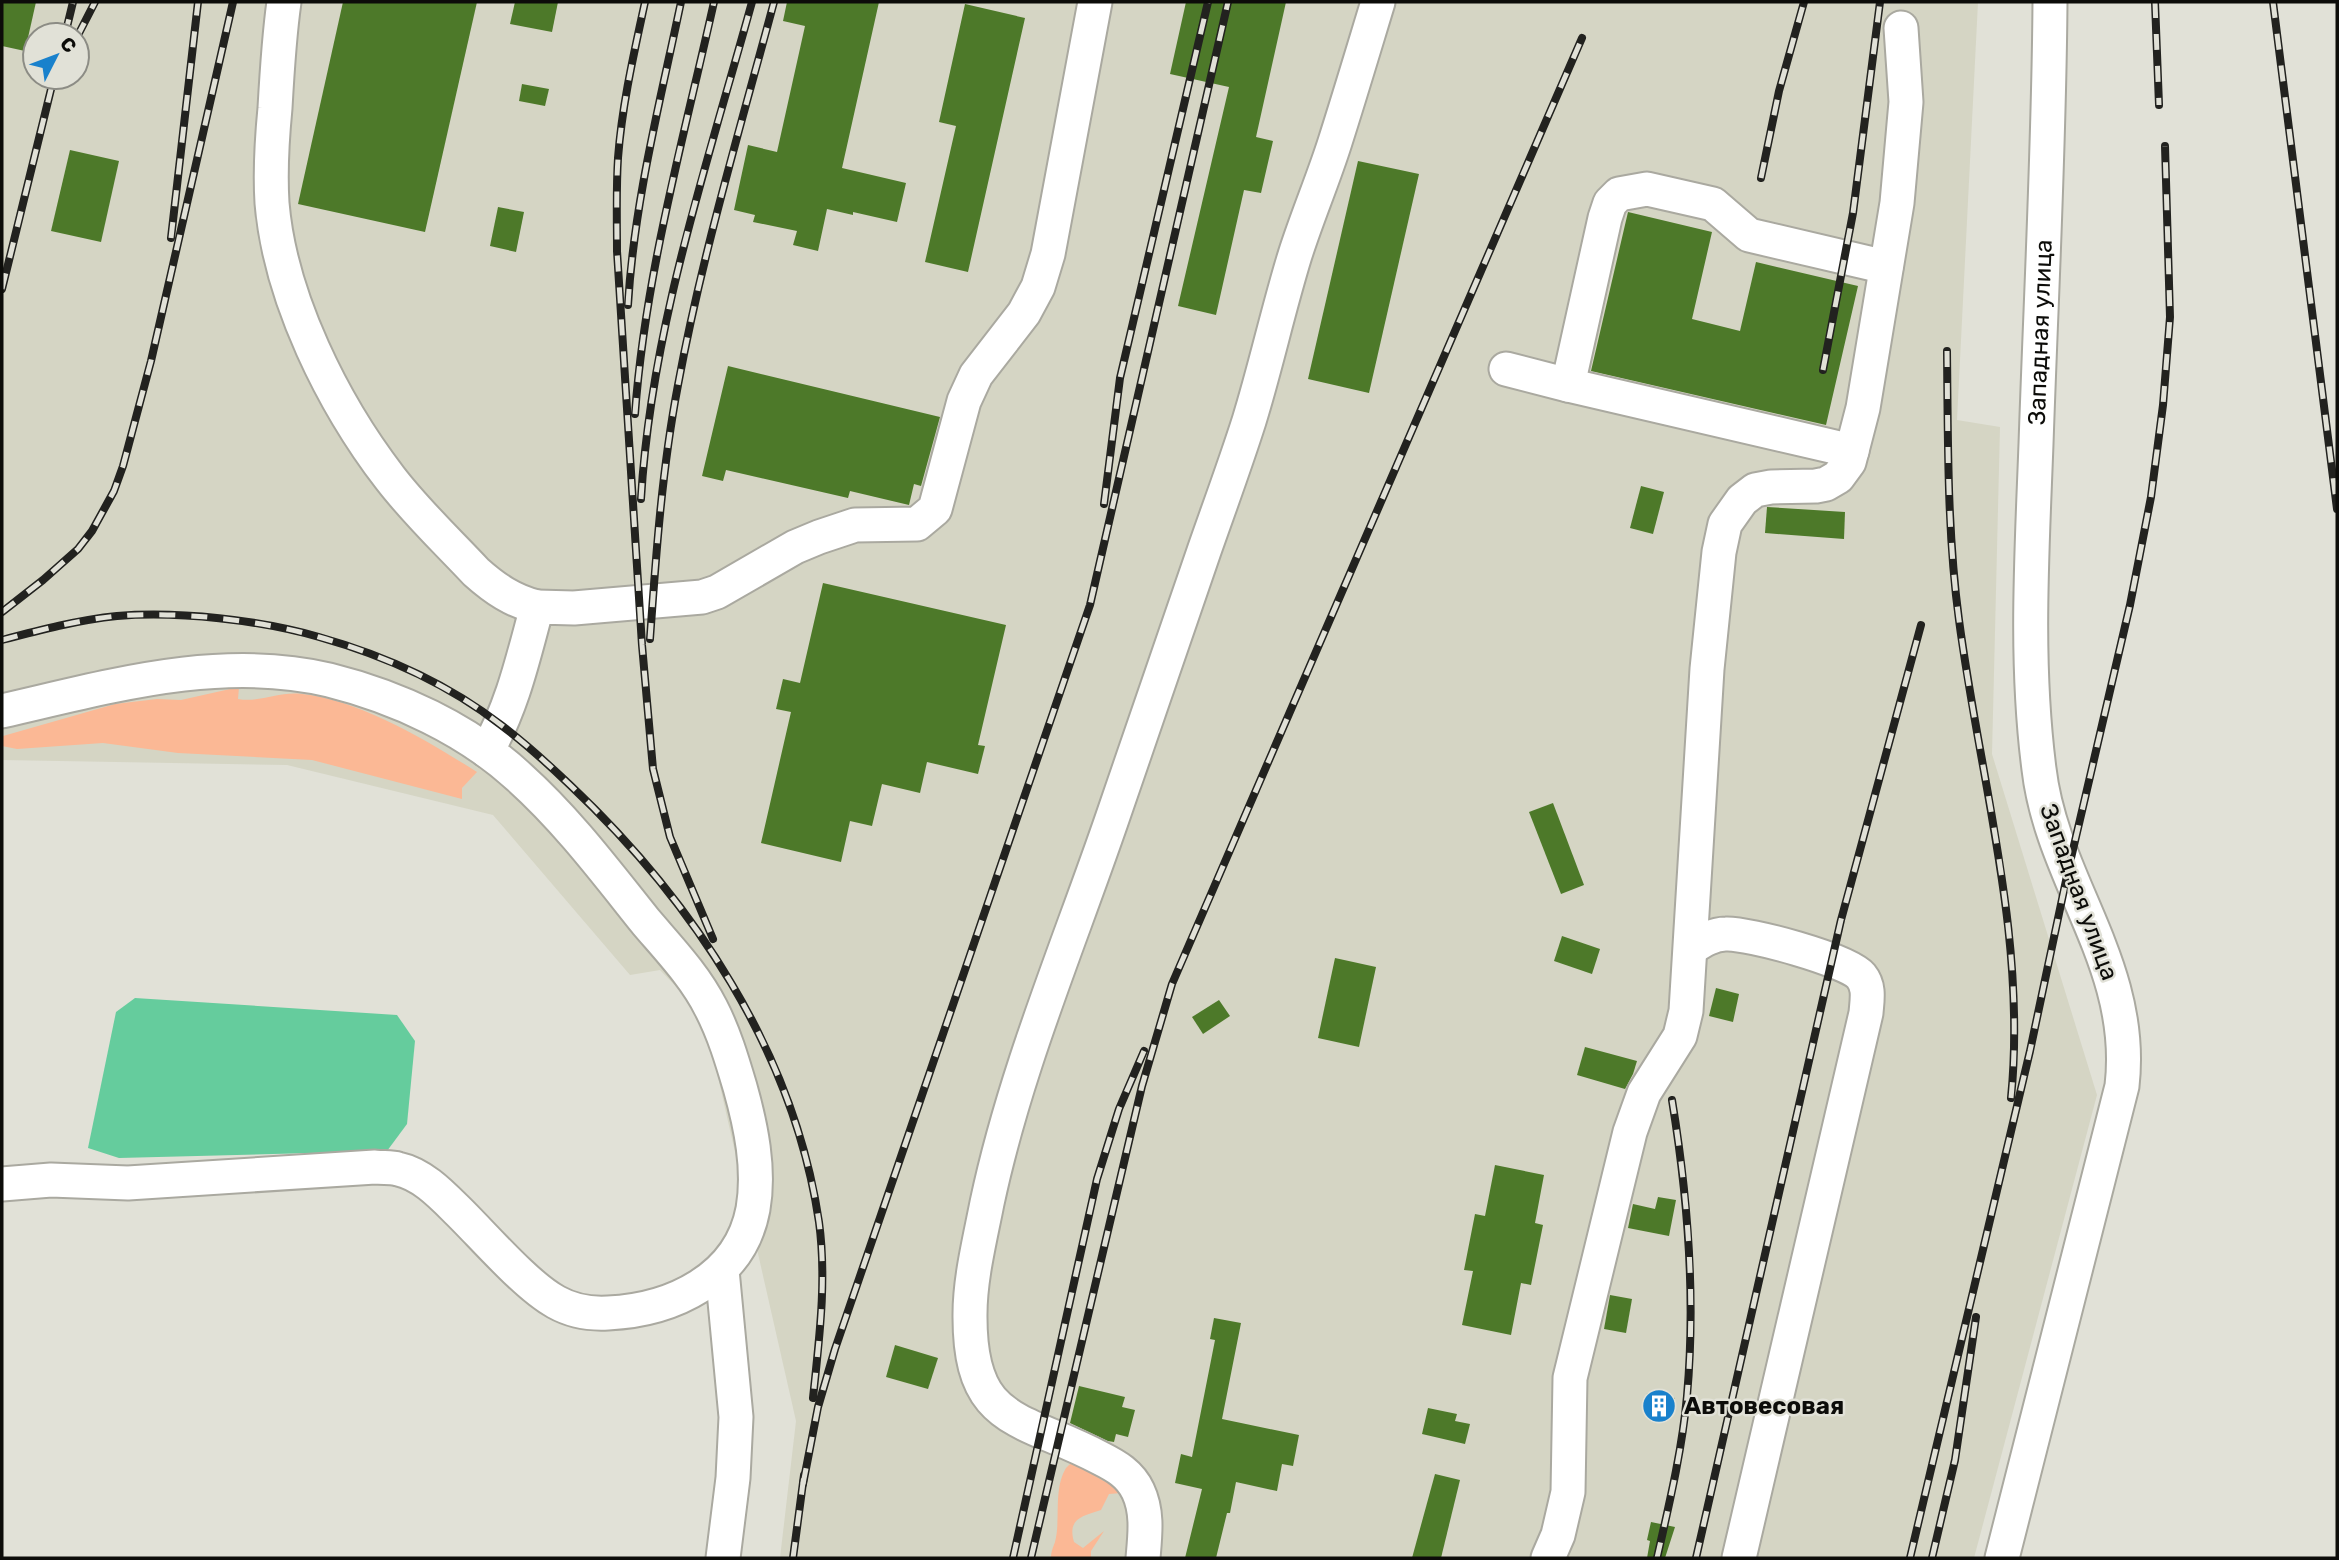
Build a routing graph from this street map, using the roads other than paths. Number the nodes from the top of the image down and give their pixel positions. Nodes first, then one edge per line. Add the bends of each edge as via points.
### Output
1 (284, 2) edge
2 (1095, 2) edge
3 (1378, 2) edge
4 (2050, 2) edge
5 (1901, 28) dead end
6 (1886, 268) junction
7 (1506, 369) dead end
8 (1567, 385) junction
9 (1852, 451) junction
10 (537, 607) junction
11 (2, 711) edge
12 (486, 751) junction
13 (1691, 948) junction
14 (2, 1184) edge
15 (722, 1270) junction
16 (723, 1558) edge
17 (1143, 1558) edge
18 (1548, 1558) edge
19 (1739, 1558) edge
20 (2002, 1558) edge

1 - 10 street via 271,161 272,204 278,243 307,335 333,390 392,481 491,585
2 - 10 street via 1038,287 968,392 935,509 917,524 855,525 819,537 702,597
3 - 17 street via 1295,256 1249,421 1006,1122 975,1270 971,1336 984,1392 1018,1423 1086,1451 1129,1476 1143,1506
4 - 20 street, Западная улица via 2031,684 2045,804 2107,965 2121,1021 2124,1062 2122,1086
5 - 6 street via 1906,102
6 - 8 street via 1749,235 1713,204 1647,188 1619,194 1605,218
6 - 9 street
7 - 8 street
8 - 9 street
9 - 13 street via 1838,477 1826,484 1755,490 1725,524 1707,668
10 - 12 street via 507,714
11 - 12 street via 160,677 254,670 328,680 370,692 455,730
12 - 15 street via 518,776 586,846 691,977 714,1015 746,1110 755,1183 752,1213
13 - 18 street via 1684,1024 1636,1112 1575,1355 1570,1378 1568,1492
13 - 19 street via 1708,938 1738,934 1815,954 1854,970 1868,992
14 - 15 street via 128,1183 400,1169 433,1186 526,1278 554,1301 575,1310 603,1314 653,1308 678,1300
15 - 16 street via 736,1417

